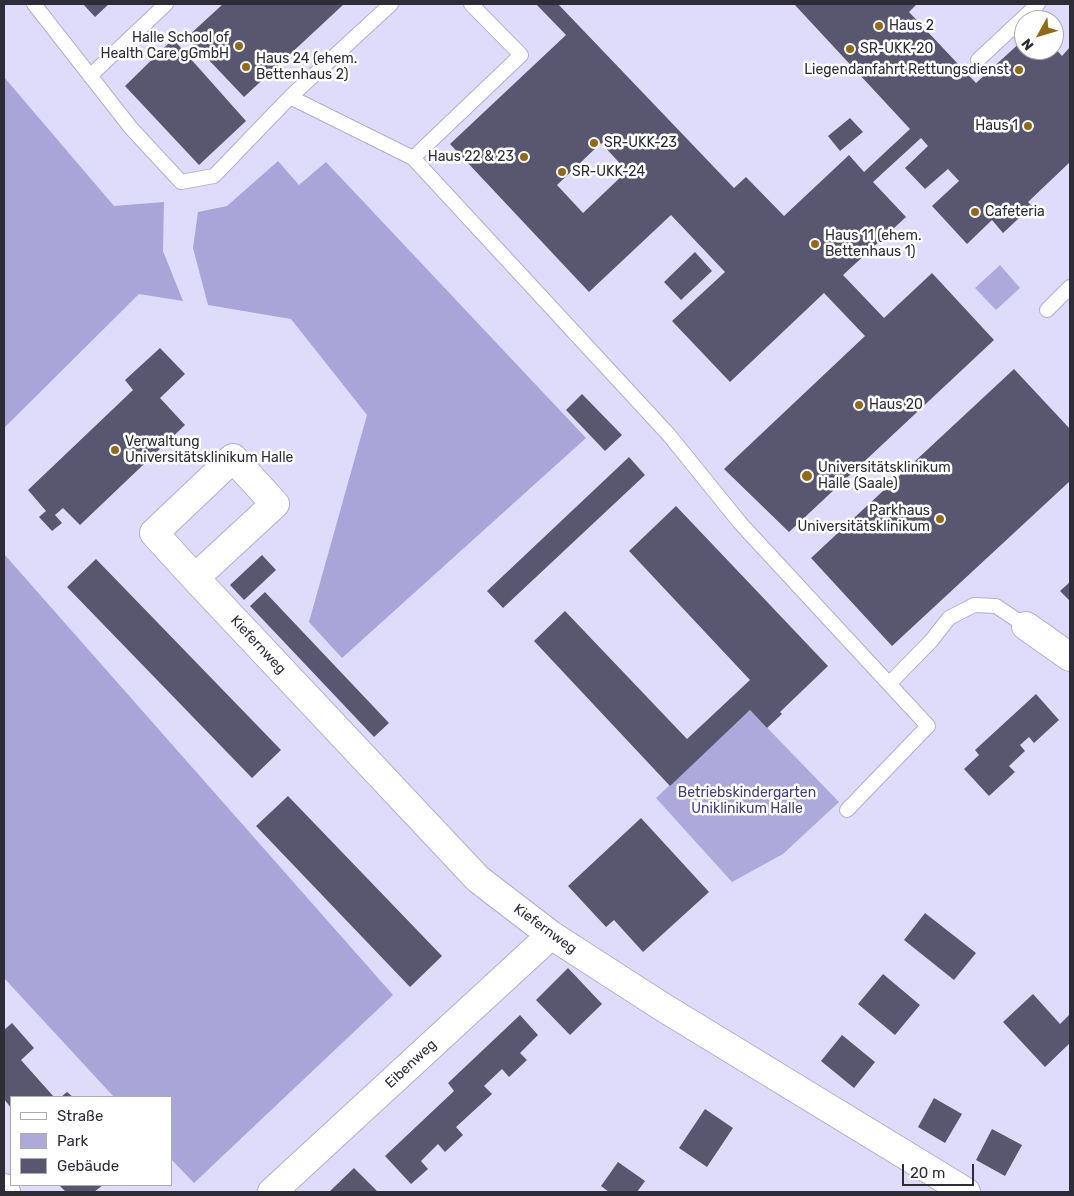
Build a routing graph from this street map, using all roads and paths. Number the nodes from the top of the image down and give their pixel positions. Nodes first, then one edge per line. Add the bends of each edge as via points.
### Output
1 (34, 4) edge
2 (166, 4) edge
3 (391, 4) edge
4 (470, 4) edge
5 (1038, 4) edge
6 (978, 60) dead end
7 (90, 76) junction
8 (290, 97) junction
9 (413, 158) junction
10 (1070, 287) edge
11 (1047, 310) dead end
12 (195, 578) dead end
13 (1026, 626) joint
14 (1070, 657) edge
15 (889, 684) junction
16 (847, 810) dead end
17 (551, 935) junction
18 (4, 1188) edge
19 (6, 1192) edge
20 (272, 1192) edge
21 (966, 1192) edge

1 - 7 lane
2 - 7 lane
3 - 8 lane
4 - 9 lane via 521,55
5 - 6 lane
7 - 8 lane via 131,128 182,182 214,176
8 - 9 lane
9 - 15 lane via 669,435 741,524
10 - 11 lane
12 - 17 street, Kiefernweg via 478,879
13 - 14 street
13 - 15 lane via 996,606 974,605 950,618
15 - 16 lane via 928,726
17 - 20 street, Eibenweg
17 - 21 street, Kiefernweg
18 - 19 street

